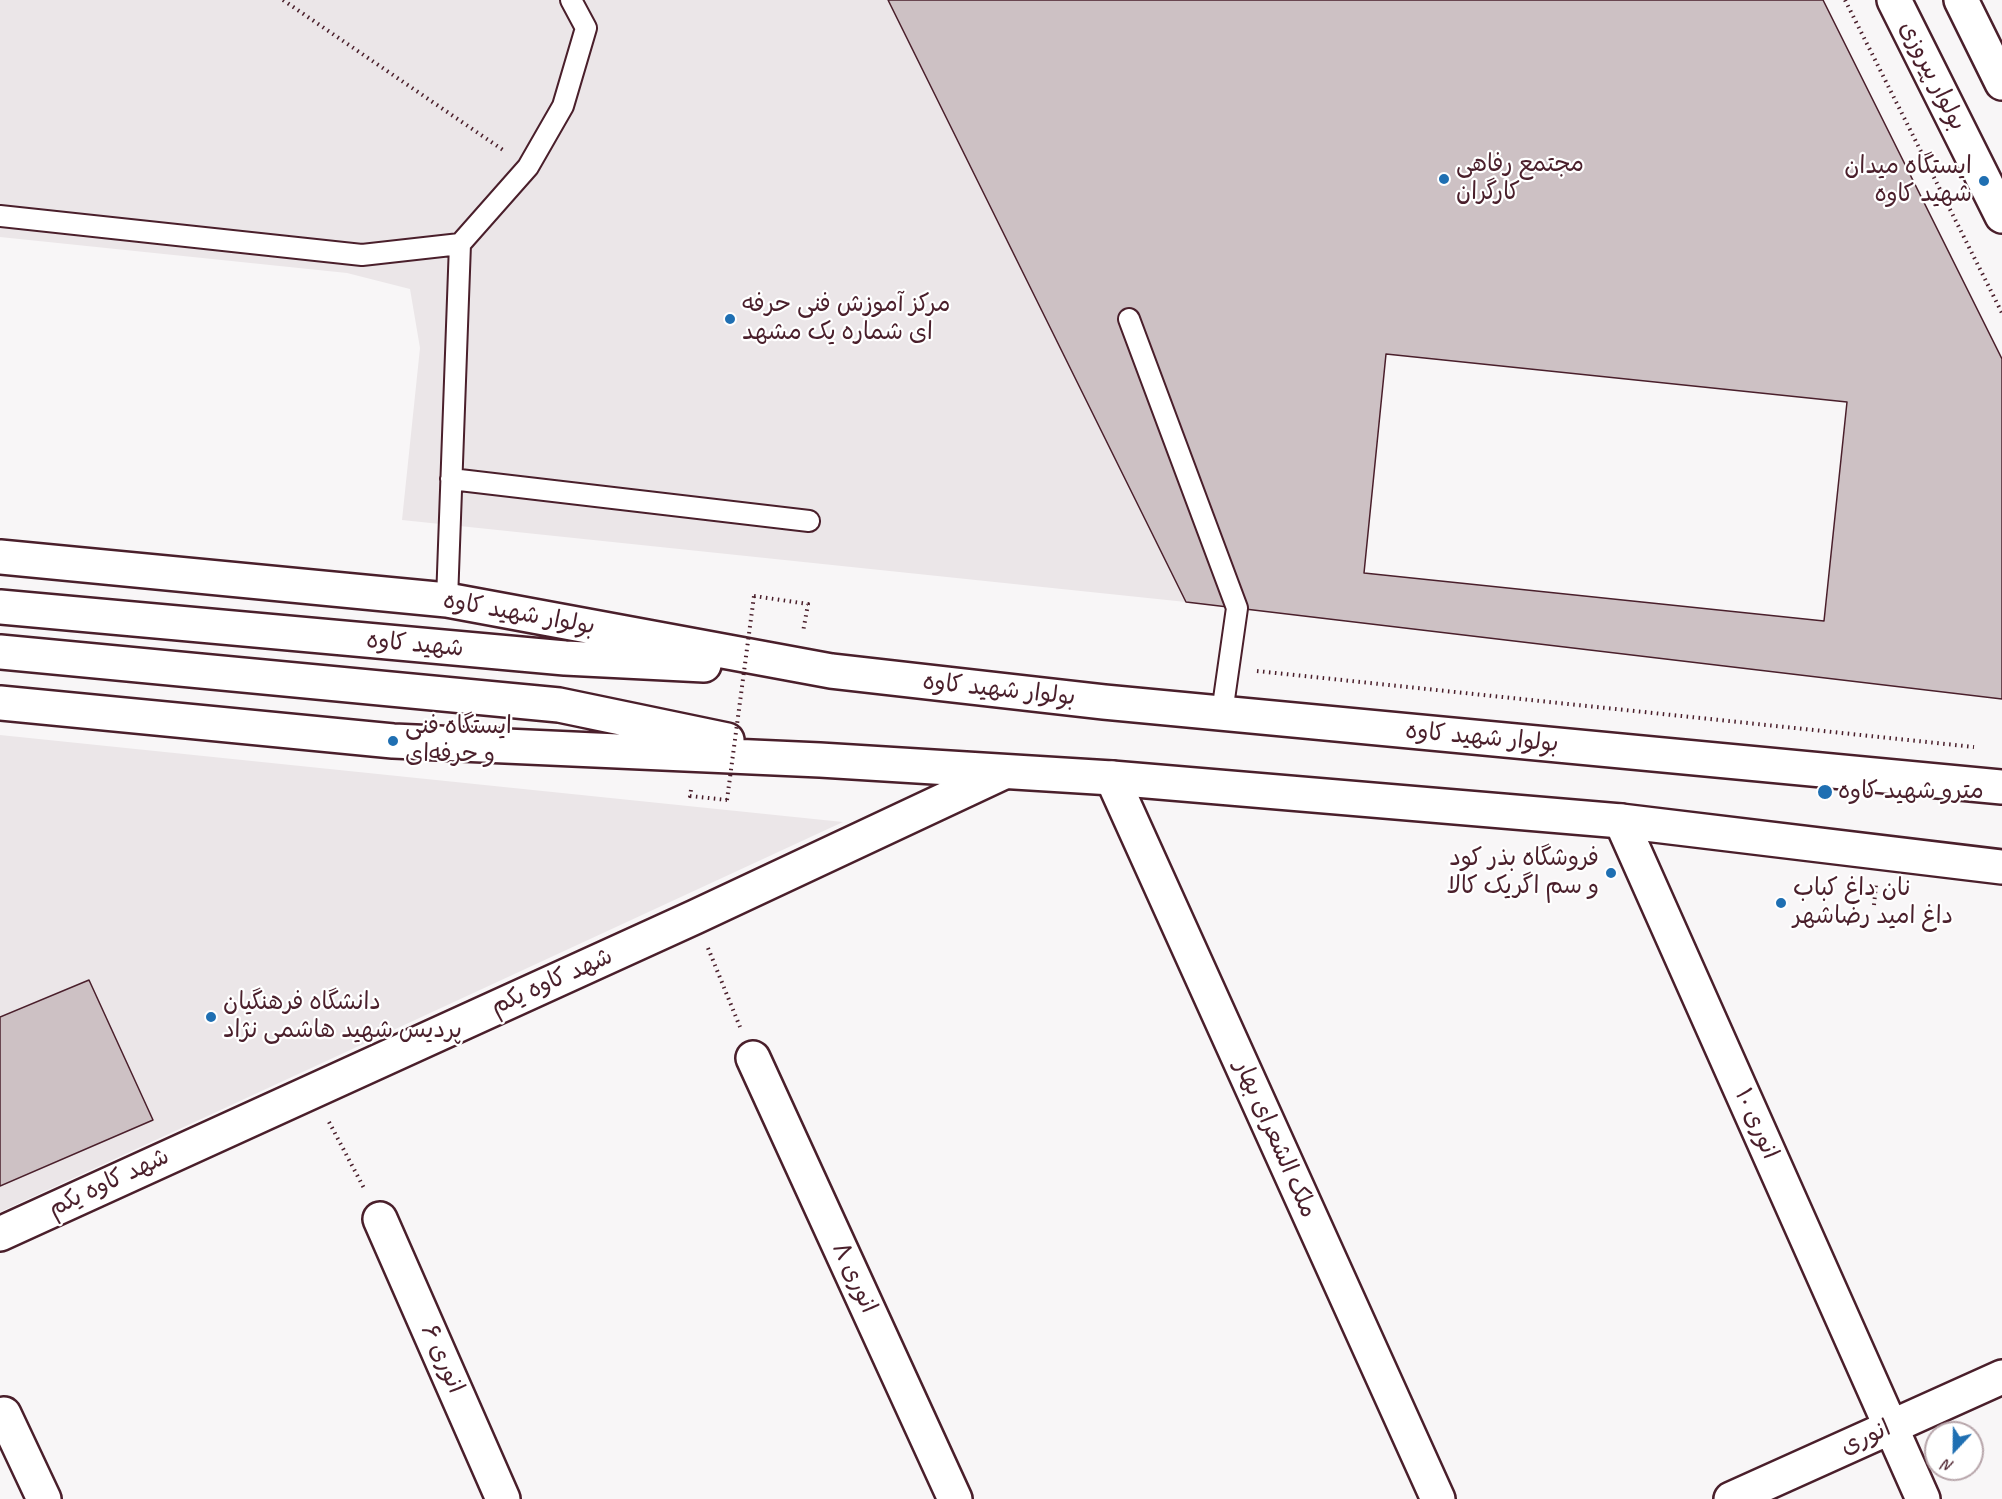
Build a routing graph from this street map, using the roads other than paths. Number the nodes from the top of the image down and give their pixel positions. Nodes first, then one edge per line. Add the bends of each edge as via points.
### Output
1 (572, 0) edge
2 (1893, 0) edge
3 (1961, 0) edge
4 (2002, 83) edge
5 (0, 216) edge
6 (2002, 216) edge
7 (460, 244) junction
8 (1129, 319) dead end
9 (451, 479) junction
10 (809, 521) dead end
11 (0, 557) edge
12 (447, 600) junction
13 (0, 607) edge
14 (0, 652) edge
15 (831, 671) junction
16 (0, 703) edge
17 (1222, 713) junction
18 (820, 760) junction
19 (1004, 772) junction
20 (1112, 778) junction
21 (2002, 787) edge
22 (1621, 821) junction
23 (2002, 867) edge
24 (753, 1058) road end
25 (380, 1219) road end
26 (0, 1234) edge
27 (2002, 1377) edge
28 (4, 1414) dead end
29 (1891, 1427) junction
30 (44, 1499) edge
31 (503, 1499) edge
32 (955, 1499) edge
33 (1438, 1499) edge
34 (1731, 1499) edge
35 (1923, 1499) edge

1 - 7 lane via 586,28 563,106 528,167
2 - 6 main road, بولوار پیروزی
3 - 4 main road
5 - 7 lane via 362,255
7 - 9 lane
8 - 17 lane via 1237,608
9 - 10 lane
9 - 12 lane
11 - 12 main road, بولوار شهید کاوه
12 - 15 main road, بولوار شهید کاوه
13 - 15 main road, شهید کاوه via 565,658
14 - 18 main road, شهید کاوه via 559,705
15 - 17 main road, بولوار شهید کاوه
16 - 18 main road via 393,741
17 - 21 main road, بولوار شهید کاوه
18 - 19 main road
19 - 20 main road
19 - 26 main road, شهد کاوه یکم
20 - 22 main road
20 - 33 main road, ملک الشعرای بهار
22 - 23 main road
22 - 29 main road, انوری ۱۰
24 - 32 main road, انوری ۸
25 - 31 main road, انوری ۶
27 - 29 main road, انوری
28 - 30 main road
29 - 34 main road, انوری
29 - 35 main road, انوری ۱۰

